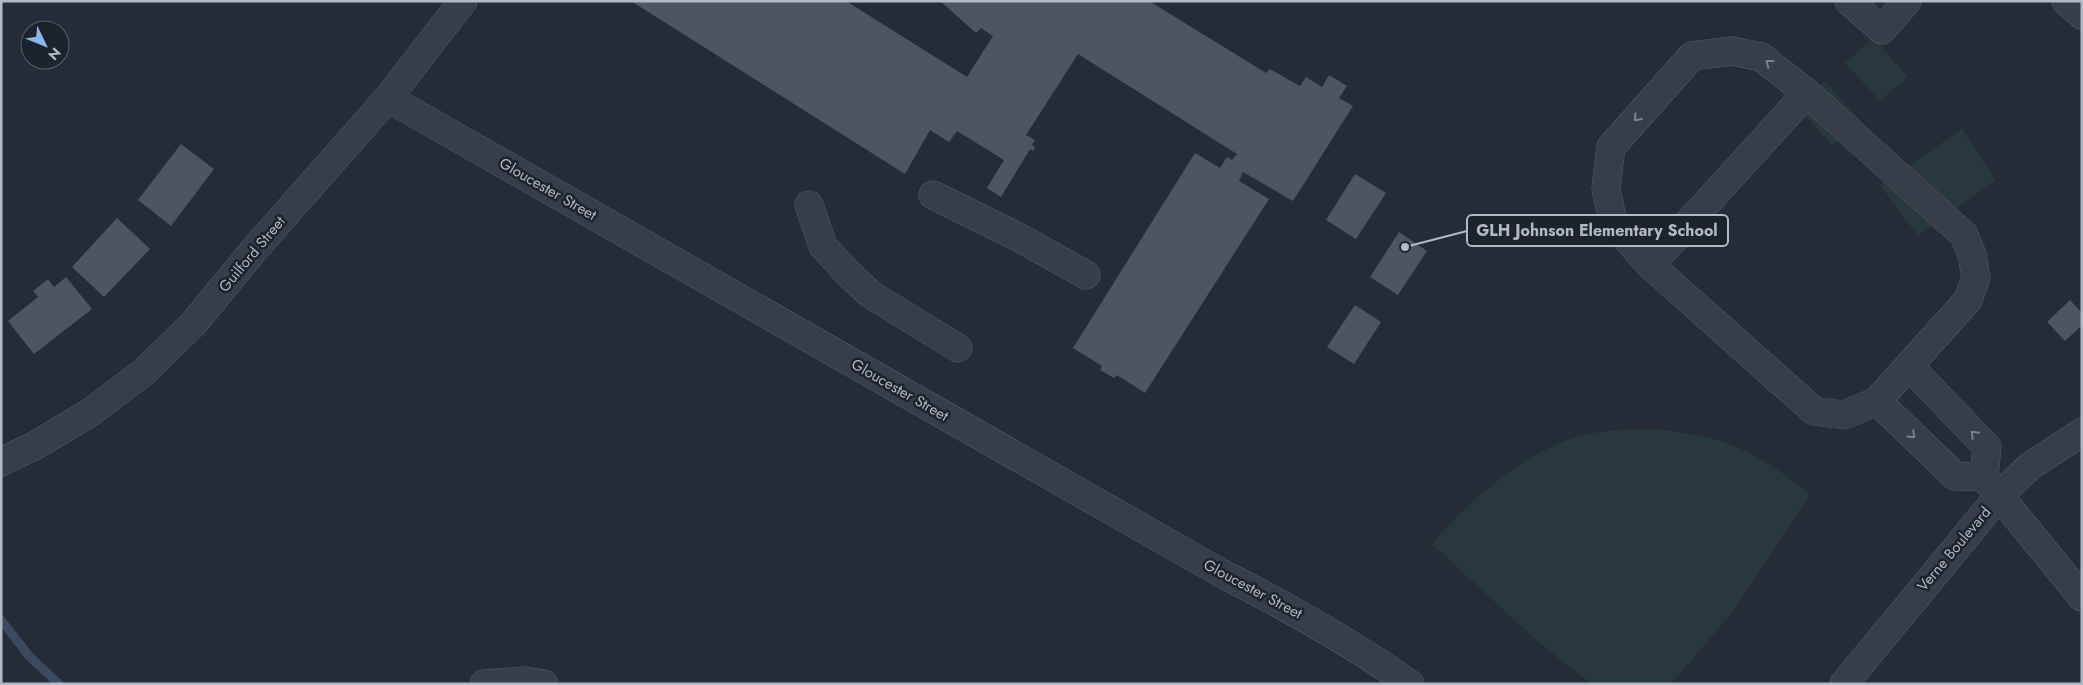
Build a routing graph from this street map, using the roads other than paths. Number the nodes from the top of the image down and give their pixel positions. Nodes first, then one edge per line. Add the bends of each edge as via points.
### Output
1 (463, 1) edge
2 (1849, 1) edge
3 (1907, 1) edge
4 (2066, 1) edge
5 (2082, 15) edge
6 (1807, 93) junction
7 (388, 98) junction
8 (933, 195) dead end
9 (809, 204) dead end
10 (1650, 264) junction
11 (1086, 275) dead end
12 (958, 348) dead end
13 (1909, 366) junction
14 (1877, 401) junction
15 (2082, 432) edge
16 (1, 462) edge
17 (1991, 486) junction
18 (2082, 597) edge
19 (484, 684) edge
20 (544, 684) edge
21 (1410, 684) edge
22 (1844, 684) edge

1 - 7 street, Guilford Street
2 - 3 street via 1882,30
4 - 5 street
6 - 10 street
6 -> 10 street via 1761,57 1732,51 1692,56 1611,147 1606,188 1613,224
6 - 13 street via 1964,235 1972,255 1976,278 1968,300
7 - 16 street, Guilford Street via 194,323 145,371 91,412
7 - 21 street, Gloucester Street via 1221,573 1300,614 1362,650
8 - 11 street
9 - 12 street via 824,246 846,271 870,294
10 - 14 street via 1814,411 1844,415
13 - 14 street
17 -> 13 street via 1987,447
14 -> 17 street via 1955,476
15 - 17 street, Verne Boulevard via 2029,468
17 - 18 street
17 - 22 street, Verne Boulevard
19 - 20 street via 525,680

